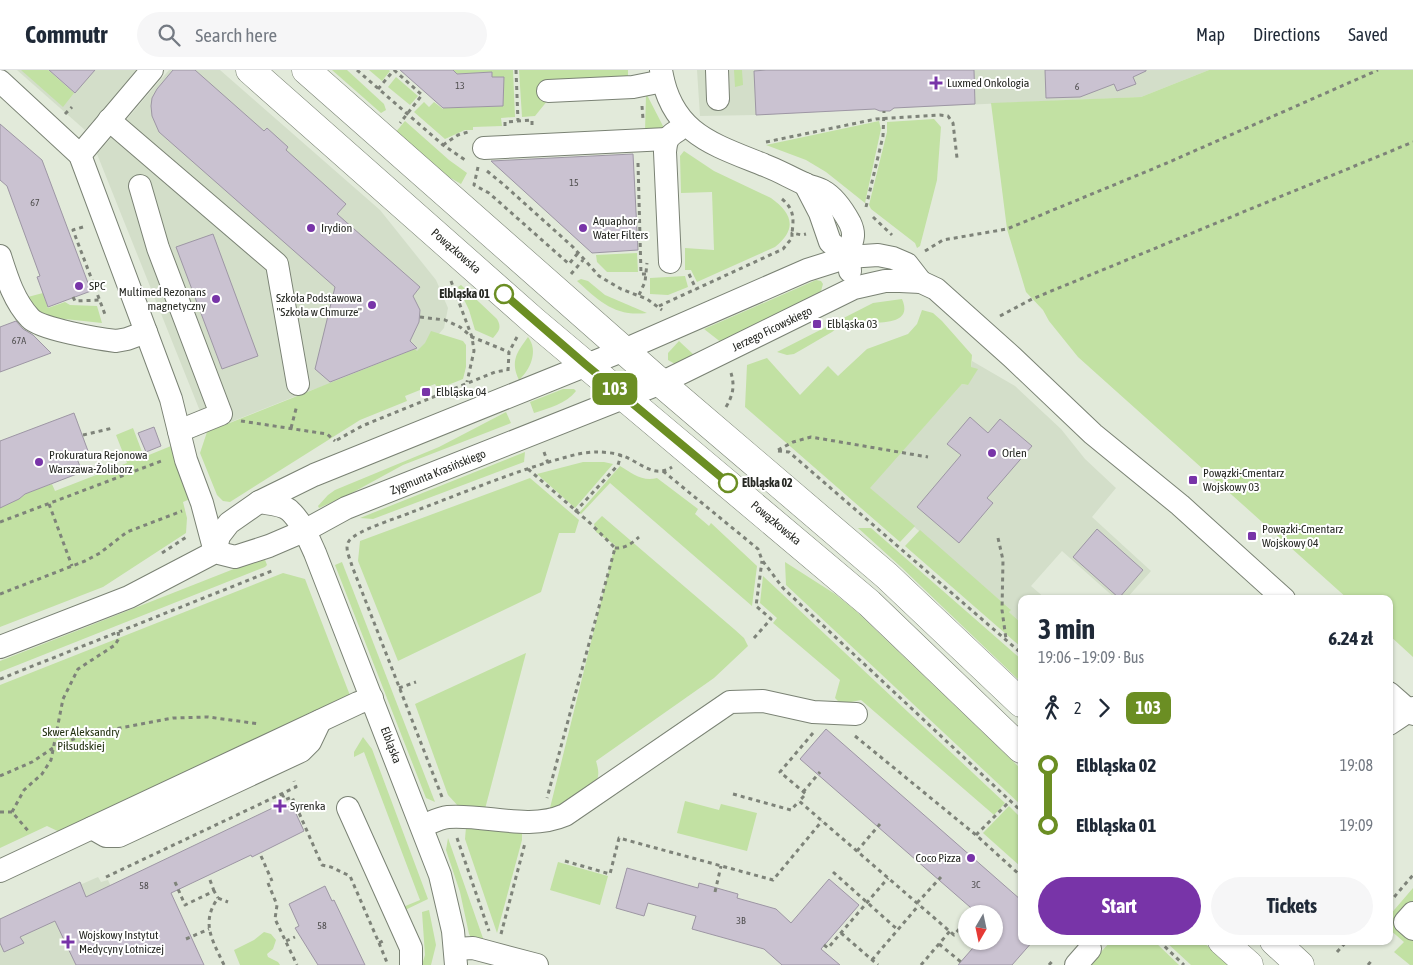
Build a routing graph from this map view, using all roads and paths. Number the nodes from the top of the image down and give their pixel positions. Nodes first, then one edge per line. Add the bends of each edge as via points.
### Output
1 (152, 70) edge
2 (250, 70) edge
3 (306, 70) edge
4 (357, 70) edge
5 (394, 70) edge
6 (516, 70) edge
7 (717, 70) edge
8 (1378, 70) edge
9 (662, 75) edge
10 (0, 81) edge
11 (378, 89) junction
12 (548, 91) dead end
13 (718, 99) dead end
14 (410, 110) dead end
15 (884, 111) dead end
16 (884, 118) junction
17 (109, 120) junction
18 (518, 121) junction
19 (532, 124) dead end
20 (505, 125) dead end
21 (686, 126) junction
22 (666, 139) junction
23 (637, 140) junction
24 (1413, 142) edge
25 (763, 143) dead end
26 (484, 148) dead end
27 (80, 155) junction
28 (957, 158) dead end
29 (475, 175) dead end
30 (805, 184) junction
31 (140, 186) dead end
32 (857, 212) junction
33 (84, 226) dead end
34 (825, 229) junction
35 (943, 240) dead end
36 (578, 253) junction
37 (0, 256) edge
38 (848, 257) junction
39 (584, 260) junction
40 (670, 262) dead end
41 (572, 273) dead end
42 (641, 274) dead end
43 (647, 274) dead end
44 (448, 276) dead end
45 (921, 282) junction
46 (4, 283) edge
47 (854, 288) junction
48 (639, 296) junction
49 (73, 297) dead end
50 (100, 300) junction
51 (420, 317) dead end
52 (979, 327) junction
53 (146, 332) junction
54 (520, 333) dead end
55 (472, 337) junction
56 (116, 341) junction
57 (624, 350) junction
58 (509, 352) junction
59 (585, 364) junction
60 (729, 370) dead end
61 (509, 374) dead end
62 (467, 383) dead end
63 (661, 383) junction
64 (298, 394) joint
65 (625, 397) junction
66 (725, 407) junction
67 (721, 412) dead end
68 (733, 414) dead end
69 (232, 424) dead end
70 (113, 428) dead end
71 (291, 428) junction
72 (179, 431) junction
73 (83, 435) dead end
74 (335, 441) dead end
75 (770, 444) dead end
76 (378, 449) junction
77 (778, 451) junction
78 (621, 455) junction
79 (928, 457) dead end
80 (165, 459) dead end
81 (674, 466) dead end
82 (528, 469) junction
83 (663, 471) junction
84 (259, 502) junction
85 (49, 504) junction
86 (189, 508) dead end
87 (575, 512) junction
88 (0, 522) edge
89 (304, 531) junction
90 (639, 538) dead end
91 (998, 538) dead end
92 (615, 548) junction
93 (347, 550) junction
94 (215, 552) junction
95 (315, 553) junction
96 (762, 560) junction
97 (72, 566) junction
98 (278, 568) dead end
99 (0, 594) edge
100 (1280, 595) edge
101 (118, 632) junction
102 (754, 638) dead end
103 (1006, 640) junction
104 (0, 647) edge
105 (1018, 650) edge
106 (0, 679) edge
107 (416, 682) dead end
108 (399, 688) junction
109 (1393, 696) edge
110 (372, 698) junction
111 (1018, 700) edge
112 (1411, 711) edge
113 (1393, 722) edge
114 (853, 723) joint
115 (267, 725) dead end
116 (816, 729) dead end
117 (1018, 746) edge
118 (53, 748) junction
119 (820, 772) dead end
120 (0, 776) edge
121 (294, 781) dead end
122 (803, 792) junction
123 (282, 794) junction
124 (733, 794) dead end
125 (1010, 800) junction
126 (799, 801) junction
127 (444, 802) dead end
128 (348, 808) dead end
129 (1018, 808) edge
130 (0, 812) edge
131 (12, 812) junction
132 (822, 821) junction
133 (533, 822) junction
134 (880, 824) dead end
135 (422, 826) junction
136 (976, 834) junction
137 (456, 835) dead end
138 (857, 851) junction
139 (40, 852) junction
140 (261, 856) dead end
141 (565, 861) dead end
142 (722, 866) junction
143 (0, 871) edge
144 (834, 872) dead end
145 (1018, 873) edge
146 (1413, 875) edge
147 (941, 876) dead end
148 (106, 877) dead end
149 (888, 878) junction
150 (210, 880) dead end
151 (175, 882) dead end
152 (214, 891) junction
153 (715, 892) dead end
154 (218, 898) junction
155 (1393, 898) edge
156 (228, 902) dead end
157 (868, 902) junction
158 (918, 904) junction
159 (1413, 913) edge
160 (209, 929) junction
161 (1413, 929) edge
162 (898, 930) junction
163 (958, 930) edge
164 (950, 931) junction
165 (404, 932) junction
166 (841, 933) junction
167 (491, 936) dead end
168 (295, 937) dead end
169 (186, 939) dead end
170 (497, 940) dead end
171 (286, 941) junction
172 (379, 942) junction
173 (939, 944) junction
174 (824, 945) dead end
175 (1163, 945) edge
176 (1227, 945) edge
177 (1278, 945) edge
178 (1343, 945) edge
179 (1337, 952) dead end
180 (456, 957) edge
181 (872, 960) junction
182 (1372, 960) dead end
183 (961, 962) dead end
184 (224, 965) edge
185 (297, 965) edge
186 (388, 965) edge
187 (411, 965) edge
188 (537, 965) edge
189 (878, 965) edge
190 (921, 965) edge
191 (1184, 965) edge
192 (1250, 965) edge
193 (1300, 965) edge
194 (1368, 965) edge

1 - 17 street
2 - 59 main road, Powązkowska
3 - 57 main road
4 - 11 path
5 - 11 path
5 - 14 path via 424,94
6 - 18 path
7 - 13 street
8 - 35 path via 1167,163 1006,229
9 - 12 street via 642,86
9 - 21 street via 675,112
10 - 27 street
11 - 36 path via 453,153 491,173
15 - 16 path
16 - 25 path
16 - 28 path via 948,116 953,123
16 - 32 path via 883,136
17 - 27 street
17 - 64 street via 277,264
18 - 19 path via 532,120
18 - 20 path via 505,122
21 - 22 street
21 - 30 street via 714,145
22 - 23 street
22 - 40 street
23 - 26 street
23 - 42 path
24 - 52 path via 1032,299
27 - 53 street
29 - 36 path via 474,185 488,193 569,264
30 - 32 street via 824,191
30 - 34 street
31 - 72 street via 158,248 221,414
32 - 38 street
33 - 50 path via 73,230
34 - 38 street via 830,242
34 - 48 path via 802,235 792,233 792,238 782,249 660,308
36 - 39 path
37 - 46 street
38 - 45 street via 878,255 893,258 907,264
38 - 47 street
38 - 57 street via 807,270
39 - 41 path
39 - 48 path via 608,283
43 - 48 path
44 - 55 path
45 - 47 street, Jerzego Ficowskiego via 885,281
45 - 52 street via 936,289
46 - 56 street via 31,320
47 - 63 street, Jerzego Ficowskiego
49 - 50 path via 75,301
50 - 56 path
51 - 55 path via 445,320
52 - 100 street via 1094,434 1173,499
53 - 56 street
53 - 72 street via 171,399
54 - 58 path
55 - 58 path
55 - 62 path via 474,351
57 - 59 street
57 - 63 main road
58 - 61 path
59 - 65 main road, Powązkowska
59 - 76 street
60 - 66 path via 734,390
63 - 65 street, Zygmunta Krasińskiego
63 - 111 main road via 887,576
64 - 71 path
65 - 89 street, Zygmunta Krasińskiego via 346,508
65 - 117 main road, Powązkowska via 869,603
66 - 67 path
66 - 68 path
69 - 71 path via 246,421
70 - 73 path
71 - 74 path via 327,434
72 - 94 street
75 - 77 path
76 - 84 street
76 - 89 street via 349,470 310,488 298,507
77 - 79 path via 811,437
77 - 103 path via 789,452
78 - 82 path via 580,453
78 - 83 path via 651,470
78 - 87 path via 618,465
80 - 85 path
81 - 83 path
82 - 87 path
82 - 93 path via 353,536
83 - 96 path via 758,549
84 - 89 street via 290,510
84 - 94 street via 229,523 219,536
85 - 88 path
85 - 97 path
86 - 97 path via 127,532 100,553
87 - 92 path
89 - 94 street, Zygmunta Krasińskiego via 235,557
89 - 95 street, Elbląska
90 - 92 path via 628,546
91 - 103 path via 1003,560 1002,610
92 - 133 path via 546,801
93 - 95 path via 332,548
93 - 108 path
94 - 104 street via 129,597
95 - 110 street, Elbląska
96 - 102 path via 756,606 771,620
96 - 125 path via 783,588
97 - 99 path
98 - 101 path
101 - 106 path
101 - 118 path via 115,645 78,669 62,698
103 - 105 path
107 - 108 path
108 - 127 path
109 - 112 street
110 - 135 street, Elbląska
110 - 139 street
112 - 113 street
114 - 133 street via 763,701 730,702 565,815
114 - 136 path
115 - 118 path via 208,717 172,718 83,735
116 - 122 path via 780,772
118 - 120 path via 32,762
118 - 131 path via 51,760 42,774 24,790
119 - 122 path
121 - 123 path via 296,787
122 - 126 path via 806,794
123 - 148 path
123 - 172 path via 285,800 292,797 322,866 350,876
124 - 126 path via 791,810
125 - 129 path
125 - 136 path
126 - 132 path
128 - 165 street
130 - 131 path
131 - 139 path via 31,834
132 - 138 path
132 - 142 path via 773,880
133 - 135 street via 447,817
133 - 170 path
134 - 138 path
135 - 180 street, Elbląska via 445,893
136 - 145 path
137 - 167 path
138 - 149 path
139 - 143 street
140 - 171 path via 277,905 275,919
141 - 142 path via 610,874 619,838
142 - 153 path
144 - 157 path
146 - 155 path
147 - 158 path
149 - 157 path
149 - 158 path
150 - 152 path
151 - 152 path via 184,905
152 - 154 path
154 - 156 path
154 - 160 path via 212,906
157 - 162 path
157 - 166 path
158 - 162 path
158 - 164 path
159 - 161 street via 1405,922
160 - 169 path
160 - 184 path
162 - 181 path
163 - 164 path via 954,935
164 - 173 path
165 - 172 path
165 - 187 street via 412,952
166 - 174 path via 828,948
166 - 181 path
168 - 171 path
171 - 185 path
172 - 186 path
173 - 183 path
173 - 190 path
175 - 191 path
176 - 192 main road
177 - 193 main road
178 - 179 path
180 - 188 street via 473,948
181 - 189 path
182 - 194 path

